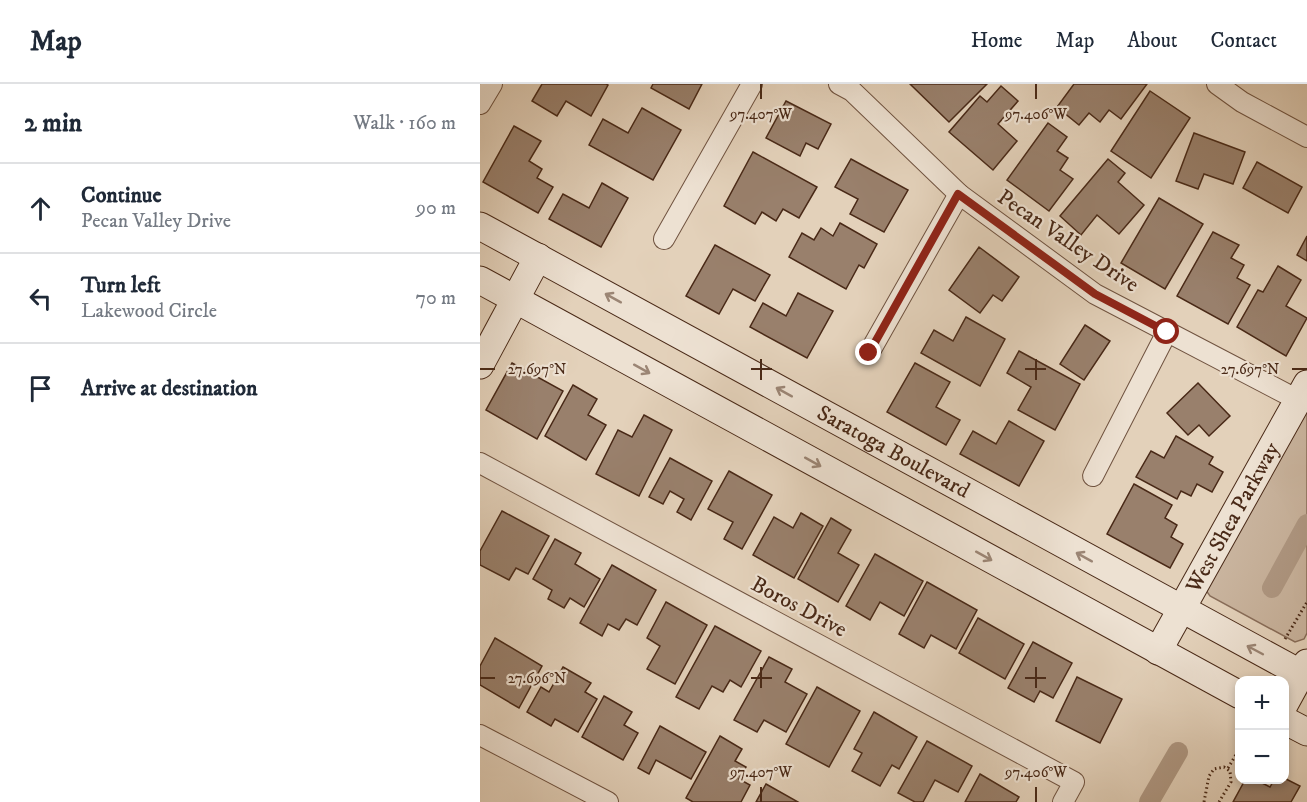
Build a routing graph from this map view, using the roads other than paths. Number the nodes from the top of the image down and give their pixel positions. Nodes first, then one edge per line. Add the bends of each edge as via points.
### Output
1 (492, 84) edge
2 (752, 84) edge
3 (839, 84) edge
4 (1217, 84) edge
5 (480, 104) edge
6 (1307, 136) edge
7 (958, 194) junction
8 (480, 225) edge
9 (664, 239) dead end
10 (538, 257) junction
11 (480, 280) edge
12 (514, 299) junction
13 (1167, 332) junction
14 (869, 353) dead end
15 (480, 365) edge
16 (1303, 392) edge
17 (480, 464) edge
18 (1093, 476) dead end
19 (1180, 610) junction
20 (1158, 651) junction
21 (1305, 671) edge
22 (1235, 693) edge
23 (1289, 697) edge
24 (1289, 723) edge
25 (1307, 732) edge
26 (480, 735) edge
27 (608, 802) edge
28 (1063, 802) edge

1 - 5 street
2 - 9 street
3 - 7 street, Pecan Valley Drive via 852,91
4 - 6 street via 1242,102
7 - 13 street, Pecan Valley Drive via 1095,294
7 - 14 street
8 - 10 main road, Saratoga Boulevard
10 - 12 main road
19 -> 10 main road, Saratoga Boulevard
11 - 12 main road, Saratoga Boulevard
12 - 15 main road
12 -> 20 main road, Saratoga Boulevard
13 - 16 street, Pecan Valley Drive
13 - 18 street
16 - 19 main road, West Shea Parkway
17 - 28 street, Boros Drive via 1074,782
19 - 20 main road, West Shea Parkway
21 -> 19 main road, Saratoga Boulevard
20 - 22 main road, Saratoga Boulevard
21 - 23 main road
24 - 25 main road
26 - 27 street

